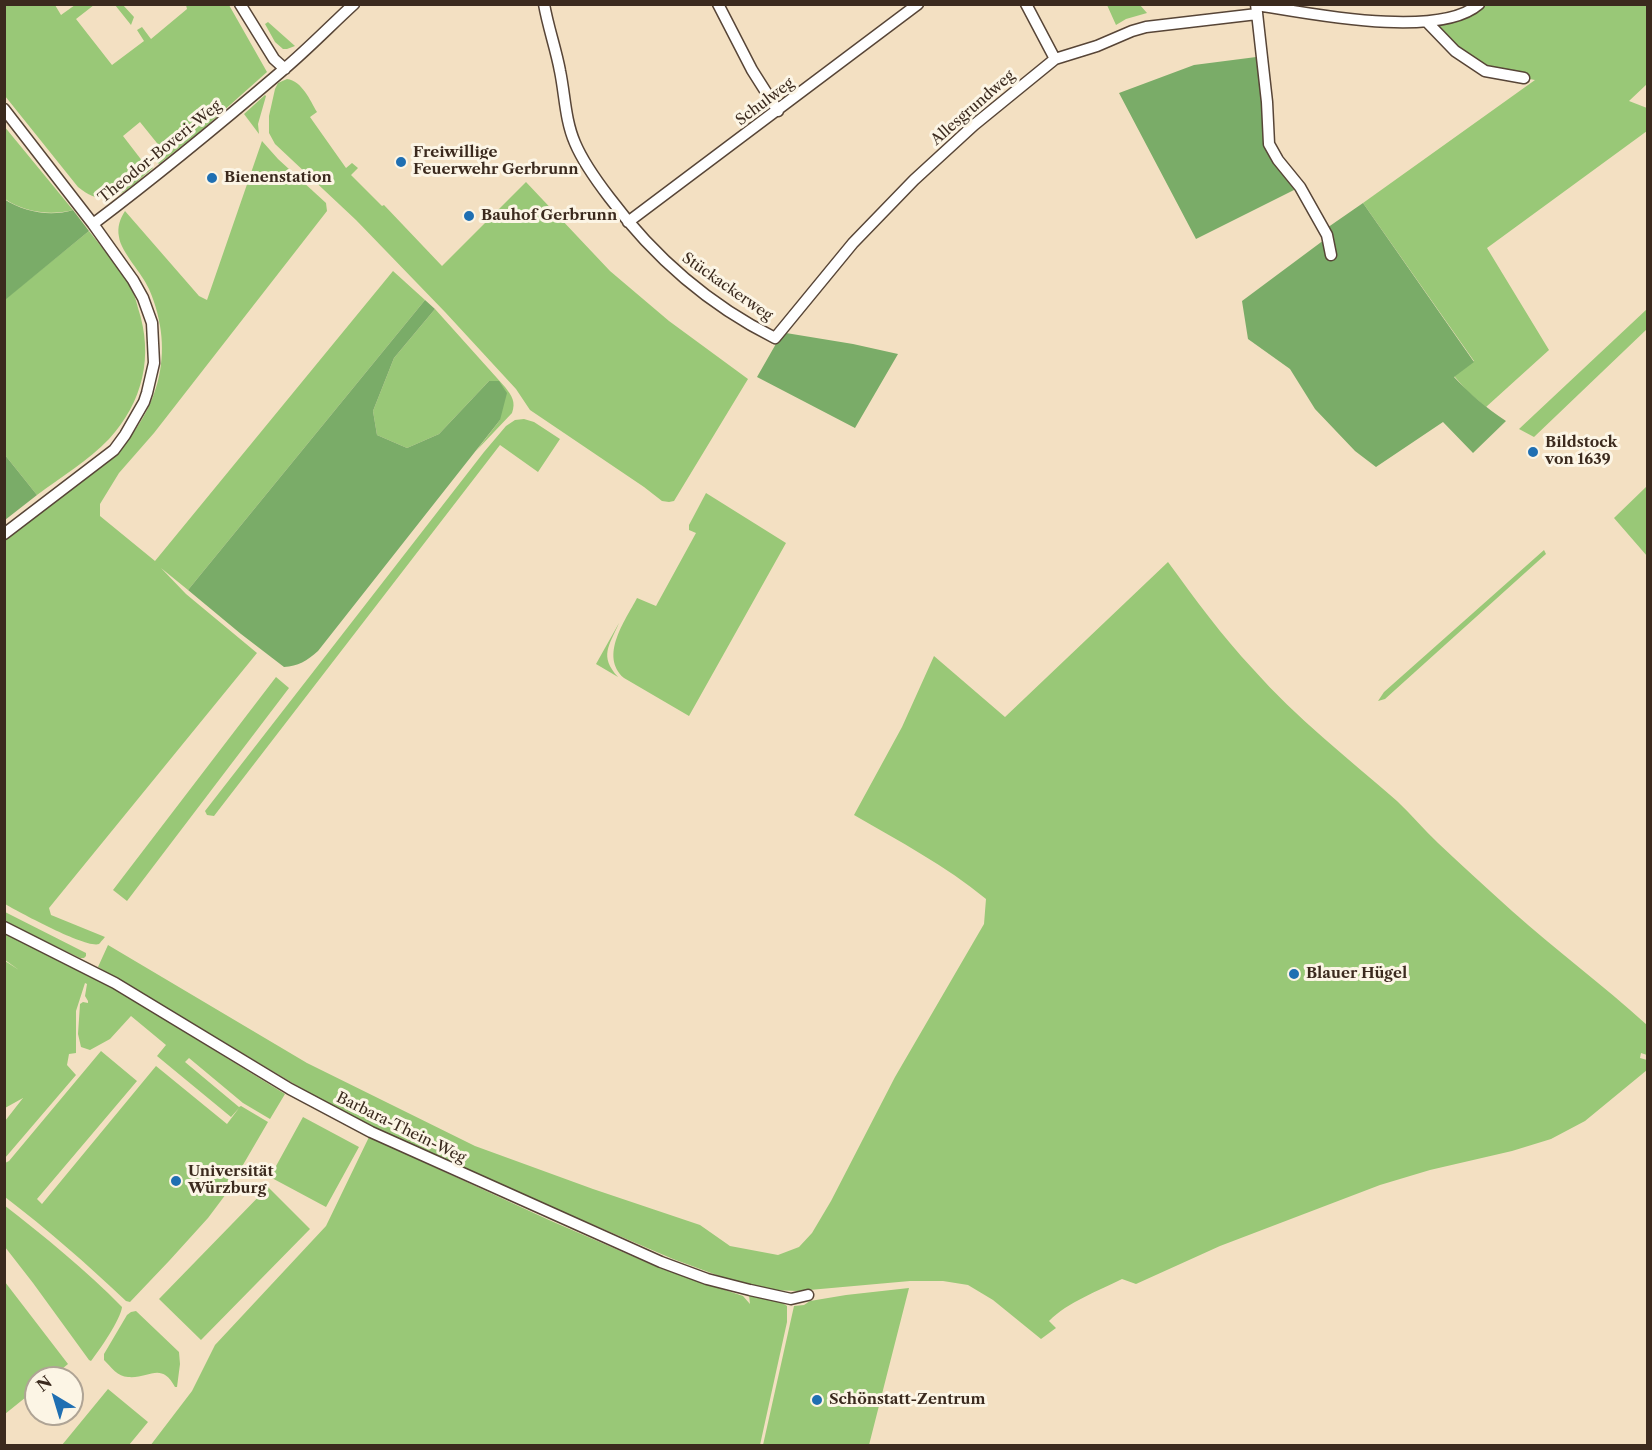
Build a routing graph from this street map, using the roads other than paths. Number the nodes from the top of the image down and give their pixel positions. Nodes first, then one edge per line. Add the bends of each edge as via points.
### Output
1 (240, 4) edge
2 (354, 4) edge
3 (544, 4) edge
4 (718, 4) edge
5 (918, 4) edge
6 (1026, 4) edge
7 (1479, 4) edge
8 (1257, 8) edge
9 (1427, 22) junction
10 (1055, 59) junction
11 (285, 69) junction
12 (1524, 78) dead end
13 (4, 109) edge
14 (778, 111) junction
15 (628, 222) junction
16 (93, 224) junction
17 (1331, 255) dead end
18 (775, 338) joint
19 (4, 534) edge
20 (4, 927) edge
21 (807, 1295) dead end

1 - 11 street via 274,59
2 - 11 street, Theodor-Boveri-Weg
3 - 15 street, Stückackerweg via 575,142
4 - 14 street
5 - 14 street, Schulweg
6 - 10 street
7 - 9 street, Allesgrundweg via 1462,15
8 - 9 street, Allesgrundweg via 1365,21
8 - 10 street, Allesgrundweg via 1146,27
8 - 17 street via 1269,144 1300,187 1326,235
9 - 12 street via 1455,51 1485,71
10 - 18 street, Allesgrundweg via 914,180 853,243
11 - 16 street, Theodor-Boveri-Weg
13 - 16 street, Theodor-Boveri-Weg
14 - 15 street, Schulweg
15 - 18 street, Stückackerweg via 665,262 705,294
16 - 19 street, Theodor-Boveri-Weg via 133,279 152,323 154,363 147,393 114,450
20 - 21 street, Barbara-Thein-Weg via 115,982 290,1089 371,1132 661,1262 750,1290 791,1299

